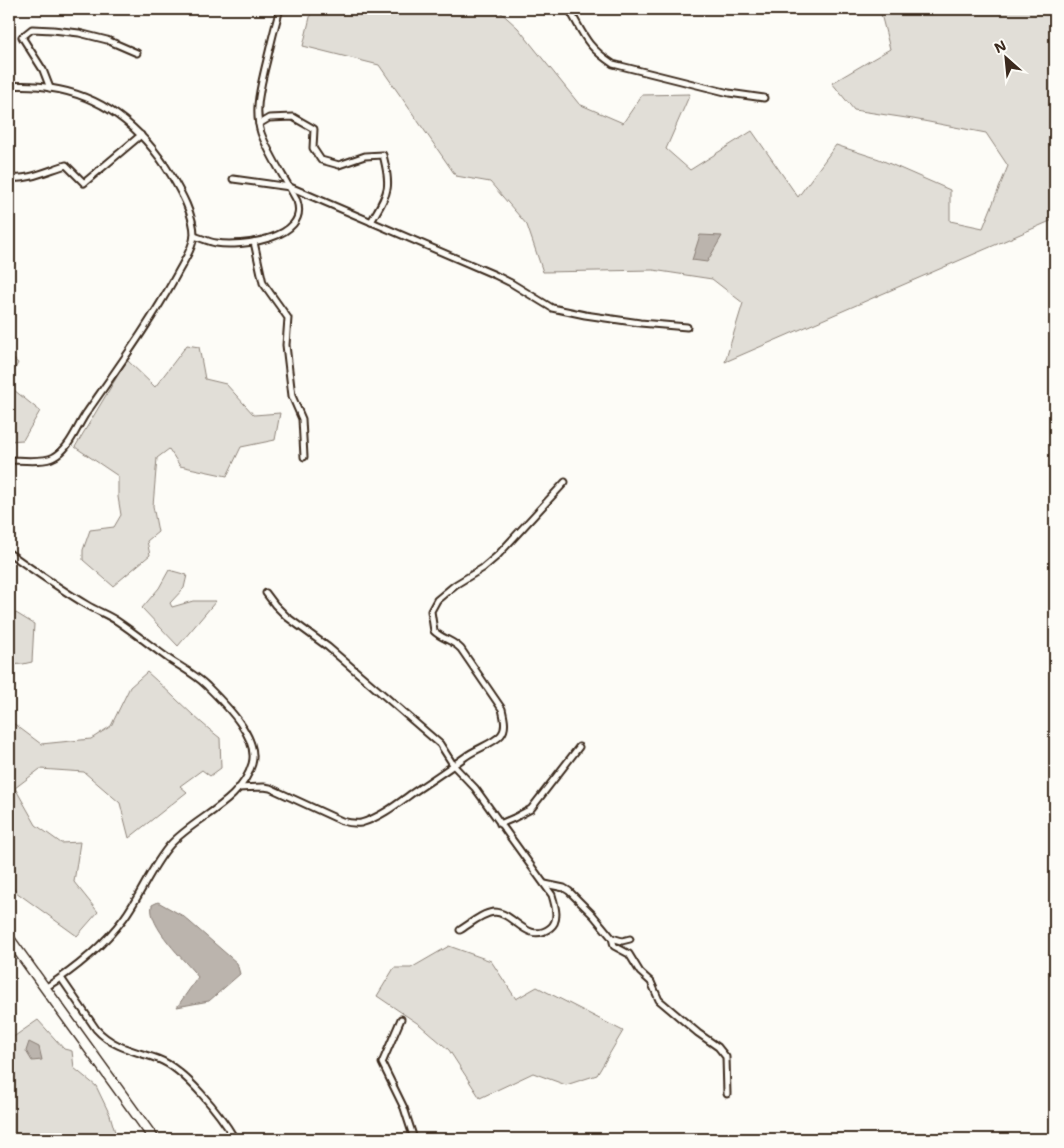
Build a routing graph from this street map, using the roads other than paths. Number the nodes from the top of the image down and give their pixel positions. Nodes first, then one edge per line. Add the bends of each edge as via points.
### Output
1 (280, 9) edge
2 (569, 9) edge
3 (137, 53) dead end
4 (45, 76) junction
5 (9, 85) edge
6 (36, 86) junction
7 (50, 88) junction
8 (764, 98) dead end
9 (259, 124) junction
10 (141, 136) junction
11 (9, 176) edge
12 (233, 179) dead end
13 (290, 187) junction
14 (371, 222) junction
15 (194, 236) junction
16 (254, 242) junction
17 (687, 326) dead end
18 (304, 457) dead end
19 (9, 460) edge
20 (565, 482) dead end
21 (9, 553) edge
22 (266, 593) dead end
23 (579, 747) dead end
24 (454, 766) junction
25 (238, 788) junction
26 (500, 824) junction
27 (545, 884) junction
28 (460, 930) dead end
29 (9, 938) edge
30 (612, 938) junction
31 (630, 939) dead end
32 (61, 978) junction
33 (45, 988) junction
34 (401, 1019) dead end
35 (727, 1094) dead end
36 (154, 1139) edge
37 (235, 1139) edge
38 (414, 1139) edge

1 - 9 street via 259,92
2 - 8 street via 588,43 613,64 729,93
3 - 4 street via 107,40 79,33 32,30 22,38
4 - 6 street
4 - 7 street
5 - 6 street
6 - 7 street
7 - 10 street via 82,96 104,106 126,120
9 - 13 street via 267,147
9 - 14 street via 269,118 293,117 314,129 313,148 321,160 339,165 366,156 383,155 388,178 387,193
10 - 11 street via 84,183 66,165 27,177
10 - 15 street via 179,188
12 - 13 street
13 - 14 street
13 - 16 street via 299,209 293,224 281,234
14 - 17 street via 495,275 552,308 585,316
15 - 16 street via 217,243
15 - 19 street via 188,255 167,292 68,444 47,460
16 - 18 street via 263,283 288,318 286,345 292,396 302,419
20 - 24 street via 497,556 454,585 437,600 431,611 434,631 461,649 502,709 505,721 501,735
21 - 25 street via 116,621 205,684 237,719 252,745 252,765
22 - 24 street via 287,616 432,736
23 - 26 street via 531,809
24 - 25 street via 361,823 342,821 270,788
24 - 26 street via 475,788
25 - 32 street via 171,845 124,918 88,956
26 - 27 street
27 - 28 street via 552,895 556,916 549,929 534,933 496,912
27 - 30 street via 569,891
29 - 33 highway
30 - 31 street
30 - 35 street via 614,946 629,954 651,982 659,1000 726,1057
32 - 33 street
32 - 37 street via 102,1036 118,1046 158,1059 177,1072 217,1112
33 - 36 highway
34 - 38 street via 382,1063 404,1108

